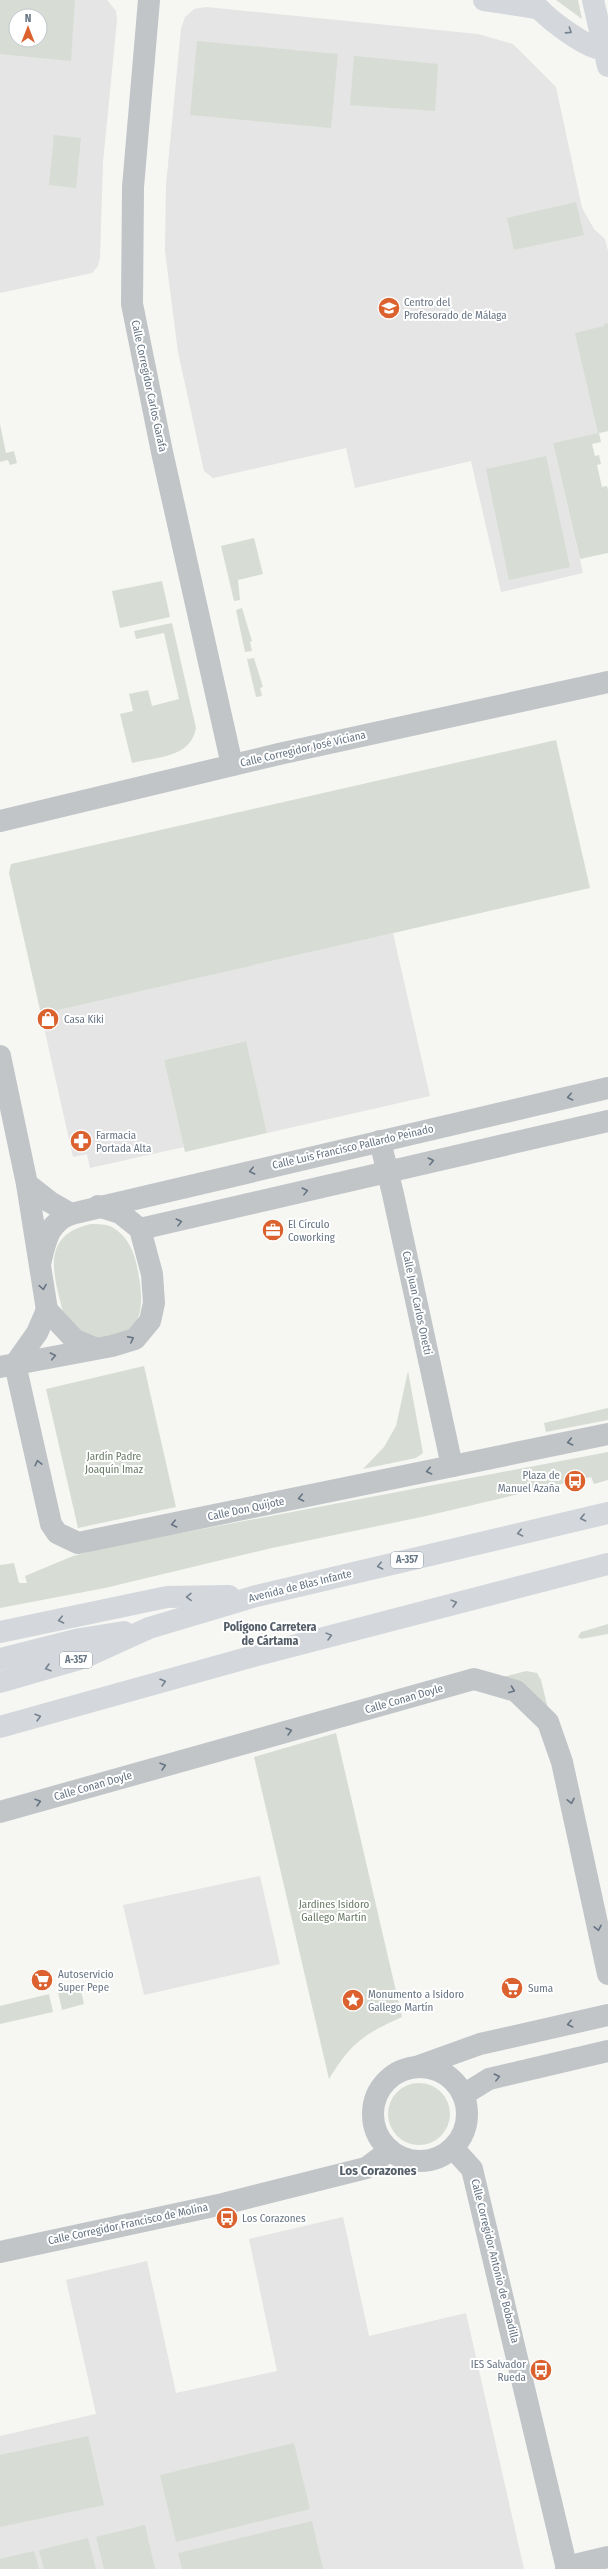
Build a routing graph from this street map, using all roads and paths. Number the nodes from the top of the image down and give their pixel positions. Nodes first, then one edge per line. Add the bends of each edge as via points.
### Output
1 (149, 0) edge
2 (484, 0) edge
3 (593, 0) edge
4 (535, 4) edge
5 (607, 55) edge
6 (608, 682) edge
7 (232, 765) junction
8 (0, 821) edge
9 (0, 1056) edge
10 (608, 1088) edge
11 (608, 1121) edge
12 (380, 1141) junction
13 (388, 1171) junction
14 (27, 1184) junction
15 (98, 1206) junction
16 (70, 1214) junction
17 (140, 1229) junction
18 (40, 1264) junction
19 (47, 1310) junction
20 (94, 1348) junction
21 (7, 1365) edge
22 (608, 1434) edge
23 (452, 1466) junction
24 (608, 1513) edge
25 (608, 1564) edge
26 (256, 1596) junction
27 (149, 1628) junction
28 (0, 1632) edge
29 (0, 1659) edge
30 (0, 1682) edge
31 (0, 1727) edge
32 (0, 1812) edge
33 (608, 1974) edge
34 (608, 2015) edge
35 (608, 2051) edge
36 (416, 2067) junction
37 (463, 2095) junction
38 (453, 2148) junction
39 (390, 2150) junction
40 (0, 2252) edge
41 (608, 2557) edge
42 (566, 2568) edge

1 - 7 street, Calle Corregidor Carlos Garafa via 133,186 132,304 162,452
2 - 4 main road
3 - 5 main road
4 -> 5 main road via 587,44
6 - 7 street, Calle Corregidor José Viciana
7 - 8 street, Calle Corregidor José Viciana
9 - 14 street
10 -> 12 street, Calle Luis Francisco Pallardo Peinado
13 -> 11 street
12 - 13 street, Calle Juan Carlos Onetti
12 -> 15 street, Calle Luis Francisco Pallardo Peinado
17 -> 13 street
13 - 23 street, Calle Juan Carlos Onetti
14 - 16 street
14 - 18 street
15 - 16 street
15 - 17 street via 120,1213
16 - 18 street via 61,1217 48,1233
20 -> 17 street via 135,1339 150,1322 154,1303 152,1274
18 -> 19 street
19 - 20 street via 75,1340
19 - 21 street via 37,1333
21 -> 20 street
23 -> 21 street, Calle Don Quijote via 78,1542 57,1533 51,1524
22 -> 23 street, Calle Don Quijote
24 -> 26 main road, Avenida de Blas Infante / A-357
31 -> 25 main road via 262,1654
26 - 27 main road, Avenida de Blas Infante / A-357
26 -> 28 main road via 167,1597
27 - 29 main road via 80,1638
27 -> 30 main road, Avenida de Blas Infante / A-357 via 84,1658
32 -> 33 street, Calle Conan Doyle via 474,1679 516,1691 548,1722 562,1762
34 -> 36 street via 480,2044
37 -> 35 street via 489,2079
36 - 37 street via 431,2068 444,2074 455,2083
36 - 39 street via 403,2070 391,2077 375,2099 374,2127
37 - 38 street via 467,2109 466,2123 462,2136
38 - 39 street via 442,2156 415,2161
38 - 42 street, Calle Corregidor Antonio de Bobadilla via 472,2169
39 - 40 street, Calle Corregidor Francisco de Molina via 366,2168 223,2204
41 - 42 street

